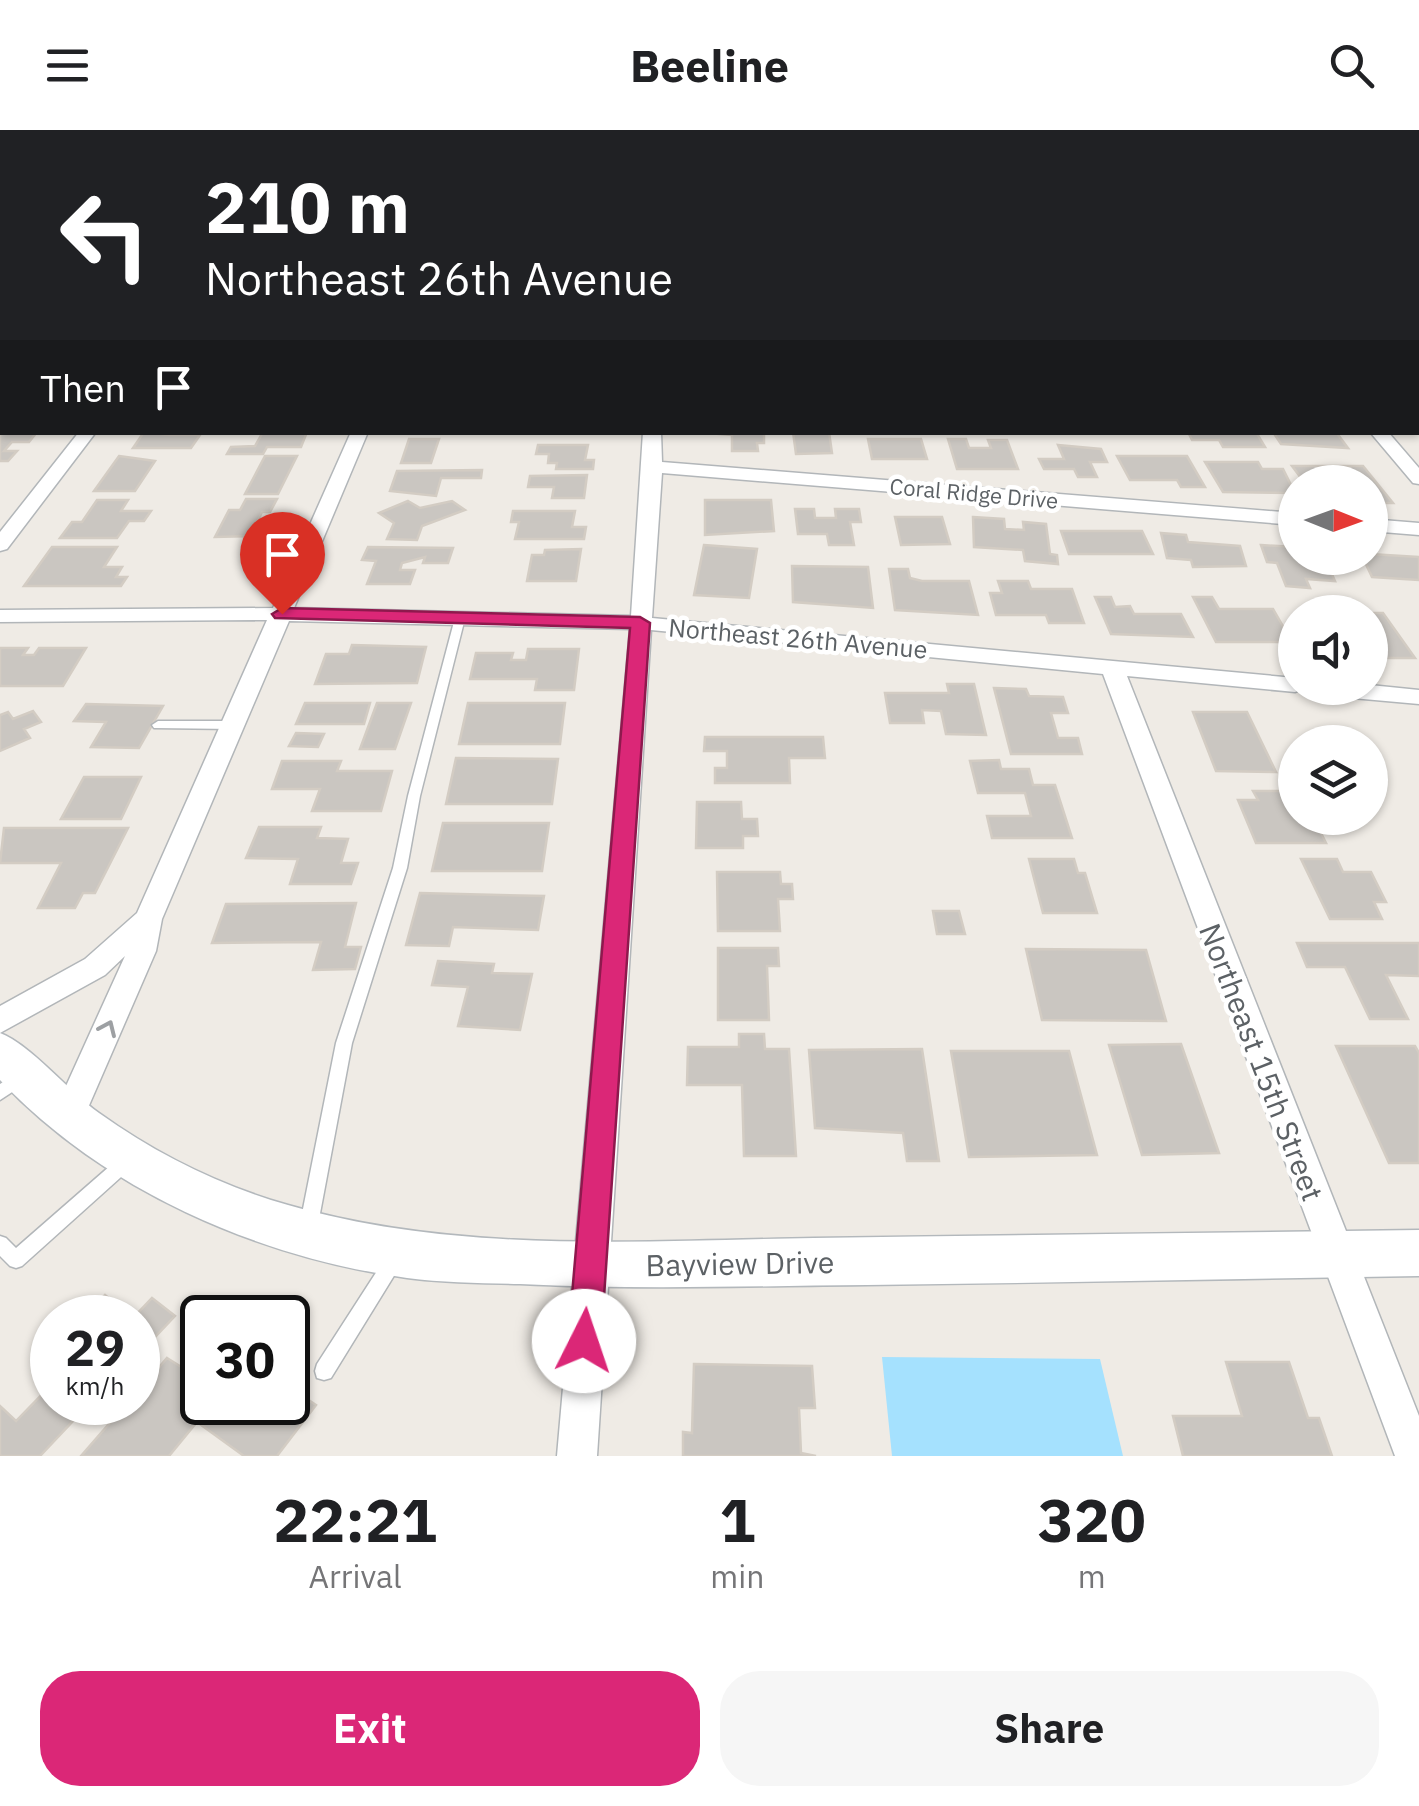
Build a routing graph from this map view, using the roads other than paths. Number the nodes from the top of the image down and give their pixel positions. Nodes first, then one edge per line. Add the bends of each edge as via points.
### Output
1 (86, 435) edge
2 (359, 435) edge
3 (652, 435) edge
4 (1381, 435) edge
5 (653, 467) junction
6 (1419, 479) edge
7 (1278, 518) edge
8 (1388, 526) edge
9 (1419, 529) edge
10 (0, 545) edge
11 (282, 614) junction
12 (0, 616) edge
13 (460, 618) junction
14 (640, 623) junction
15 (1112, 667) junction
16 (1278, 683) edge
17 (1388, 695) edge
18 (1419, 698) edge
19 (233, 725) junction
20 (158, 726) dead end
21 (148, 919) junction
22 (0, 1021) edge
23 (7, 1073) edge
24 (68, 1116) junction
25 (129, 1160) junction
26 (307, 1232) junction
27 (0, 1244) edge
28 (1419, 1253) edge
29 (398, 1254) junction
30 (1335, 1254) junction
31 (590, 1265) junction
32 (324, 1372) dead end
33 (577, 1456) edge
34 (1415, 1456) edge

1 - 10 street
2 - 11 street
3 - 5 street
4 - 6 street
5 - 7 street, Coral Ridge Drive
5 - 14 street
8 - 9 street
11 - 12 street, Northeast 26th Avenue
11 - 13 street, Northeast 26th Avenue
11 - 19 street
13 - 14 street, Northeast 26th Avenue
13 - 26 lane via 400,868 344,1043
14 - 15 street, Northeast 26th Avenue
14 - 31 street
15 - 16 street, Northeast 26th Avenue
15 - 30 street, Northeast 15th Street
17 - 18 street
19 - 20 lane
19 - 21 street
21 - 22 street via 95,967
24 -> 21 street via 142,951
23 - 24 street, Bayview Drive
24 - 25 street, Bayview Drive
25 - 26 street, Bayview Drive via 178,1186
25 - 27 lane via 16,1260
26 - 29 street, Bayview Drive
28 - 30 street, Bayview Drive
29 - 31 street, Bayview Drive
29 - 32 lane
30 - 31 street, Bayview Drive
30 - 34 street, Northeast 15th Street
31 - 33 street

